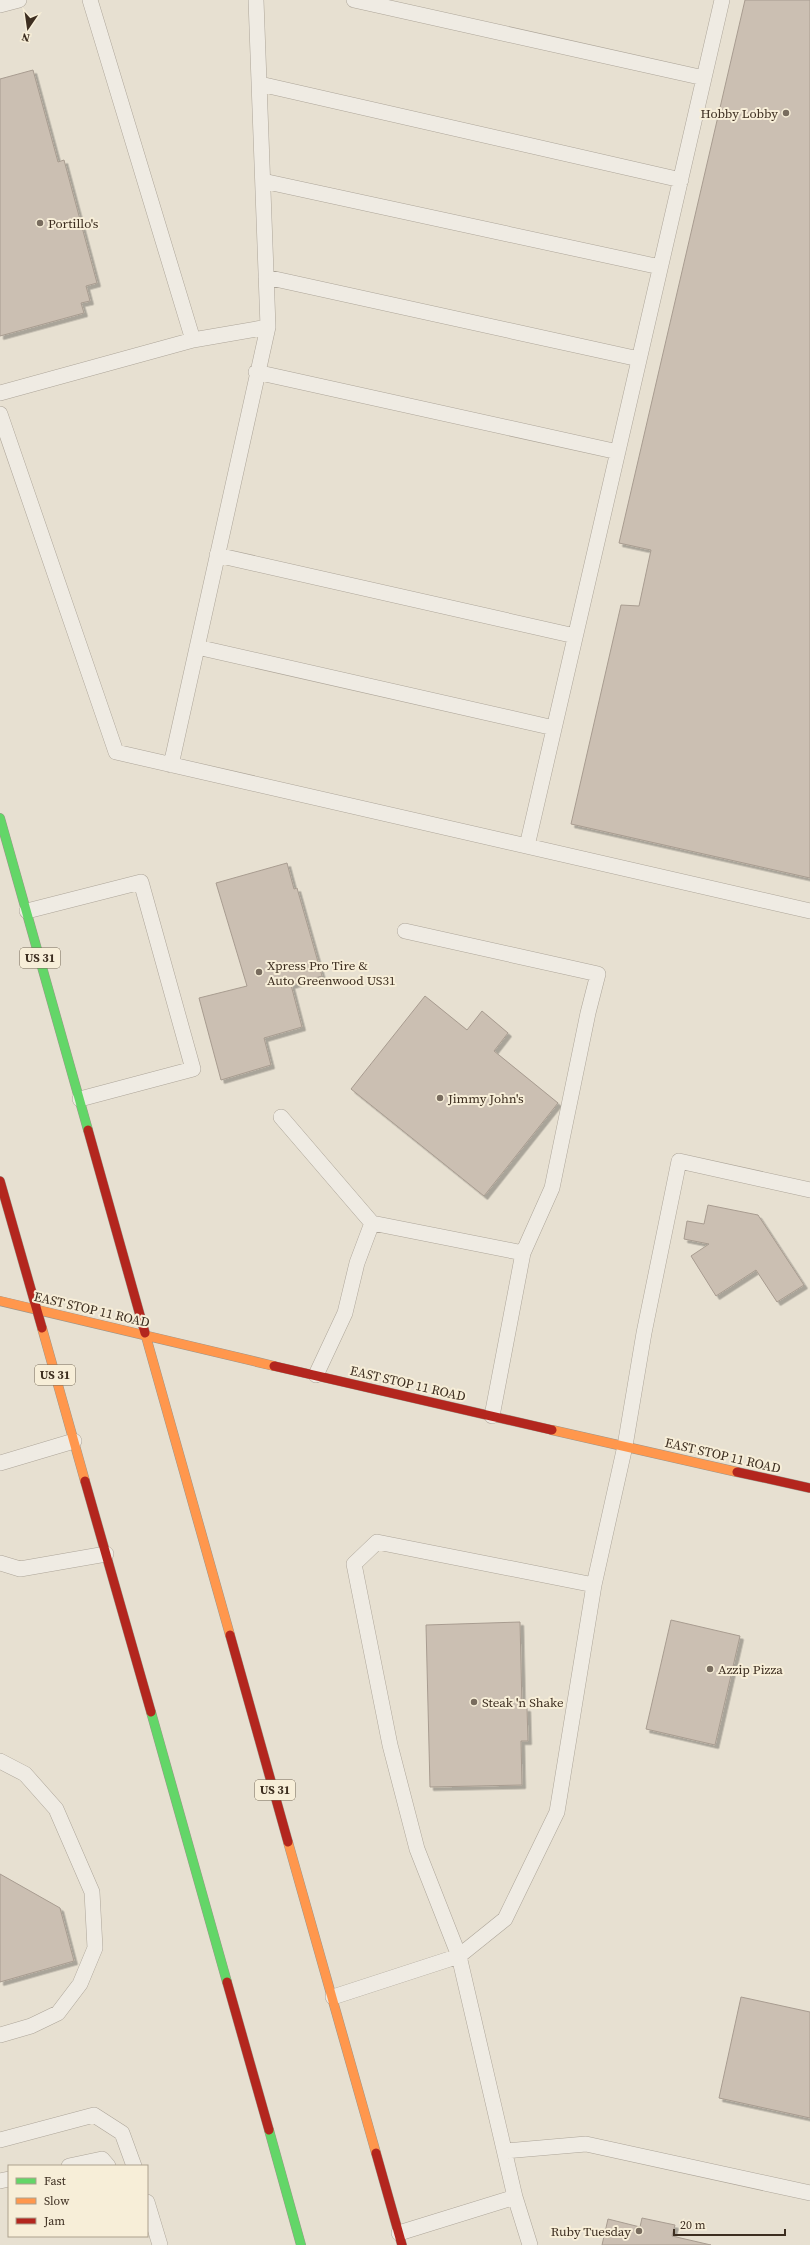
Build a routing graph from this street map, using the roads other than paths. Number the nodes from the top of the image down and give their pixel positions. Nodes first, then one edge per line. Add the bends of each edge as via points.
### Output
1 (19, 0) edge
2 (90, 0) edge
3 (256, 0) edge
4 (354, 0) edge
5 (722, 0) edge
6 (0, 5) edge
7 (704, 78) junction
8 (260, 84) junction
9 (681, 180) junction
10 (263, 181) junction
11 (660, 267) junction
12 (266, 277) junction
13 (268, 327) junction
14 (193, 340) junction
15 (639, 359) junction
16 (256, 372) junction
17 (0, 393) edge
18 (0, 414) edge
19 (618, 452) junction
20 (217, 555) junction
21 (575, 636) junction
22 (197, 647) junction
23 (554, 728) junction
24 (171, 765) junction
25 (0, 818) edge
26 (527, 846) junction
27 (27, 911) junction
28 (810, 911) edge
29 (405, 931) dead end
30 (80, 1099) junction
31 (281, 1117) dead end
32 (0, 1181) edge
33 (810, 1190) edge
34 (372, 1223) junction
35 (523, 1253) junction
36 (0, 1301) edge
37 (37, 1309) junction
38 (146, 1336) junction
39 (316, 1375) junction
40 (492, 1416) junction
41 (74, 1441) junction
42 (625, 1446) junction
43 (0, 1464) edge
44 (810, 1488) edge
45 (106, 1554) junction
46 (0, 1563) edge
47 (594, 1585) junction
48 (0, 1761) edge
49 (459, 1956) junction
50 (333, 1997) junction
51 (0, 2035) edge
52 (0, 2140) edge
53 (505, 2151) junction
54 (74, 2165) edge
55 (107, 2165) edge
56 (134, 2165) edge
57 (810, 2193) edge
58 (515, 2197) junction
59 (148, 2205) edge
60 (401, 2239) edge
61 (160, 2245) edge
62 (301, 2245) edge
63 (530, 2245) edge

1 - 6 lane
2 - 14 lane
3 - 8 lane
4 - 7 lane
5 - 7 lane
7 - 9 lane
8 - 9 lane
8 - 10 lane
9 - 11 lane
10 - 11 lane
10 - 12 lane
11 - 15 lane
12 - 13 lane
12 - 15 lane
13 - 14 lane
13 - 16 lane
14 - 17 lane
15 - 19 lane
16 - 19 lane
16 - 20 lane
18 - 24 lane via 116,752
19 - 21 lane
20 - 21 lane
20 - 22 lane
21 - 23 lane
22 - 23 lane
22 - 24 lane
23 - 26 lane
24 - 26 lane
25 - 27 main road, US 31
26 - 28 lane
27 - 30 main road, US 31
27 - 30 lane via 141,882 193,1069
29 - 35 lane via 598,974 552,1188
30 - 38 main road, US 31
31 - 34 lane
32 - 37 main road, US 31
33 - 42 lane via 679,1161 644,1333
34 - 35 lane
34 - 39 lane via 357,1263 345,1314
35 - 40 lane
36 - 37 main road, EAST STOP 11 ROAD
37 - 38 main road, EAST STOP 11 ROAD
37 - 41 main road, US 31
38 - 39 main road, EAST STOP 11 ROAD
38 - 50 main road, US 31
39 - 40 main road, EAST STOP 11 ROAD
40 - 42 main road, EAST STOP 11 ROAD
41 - 43 lane
41 - 45 main road, US 31
42 - 44 main road, EAST STOP 11 ROAD
42 - 47 lane
45 - 46 lane via 20,1568
45 - 62 main road, US 31
47 - 49 lane via 557,1812 505,1919
47 - 49 lane via 377,1542 354,1564 390,1745 415,1842
48 - 51 lane via 25,1774 56,1809 92,1892 95,1948 80,1984 58,2013 31,2026
49 - 50 lane
49 - 53 lane
50 - 60 main road, US 31
52 - 56 lane via 94,2115 122,2133
53 - 57 lane via 586,2144
53 - 58 lane
54 - 55 lane via 102,2159
58 - 60 lane
58 - 63 lane
59 - 61 lane

